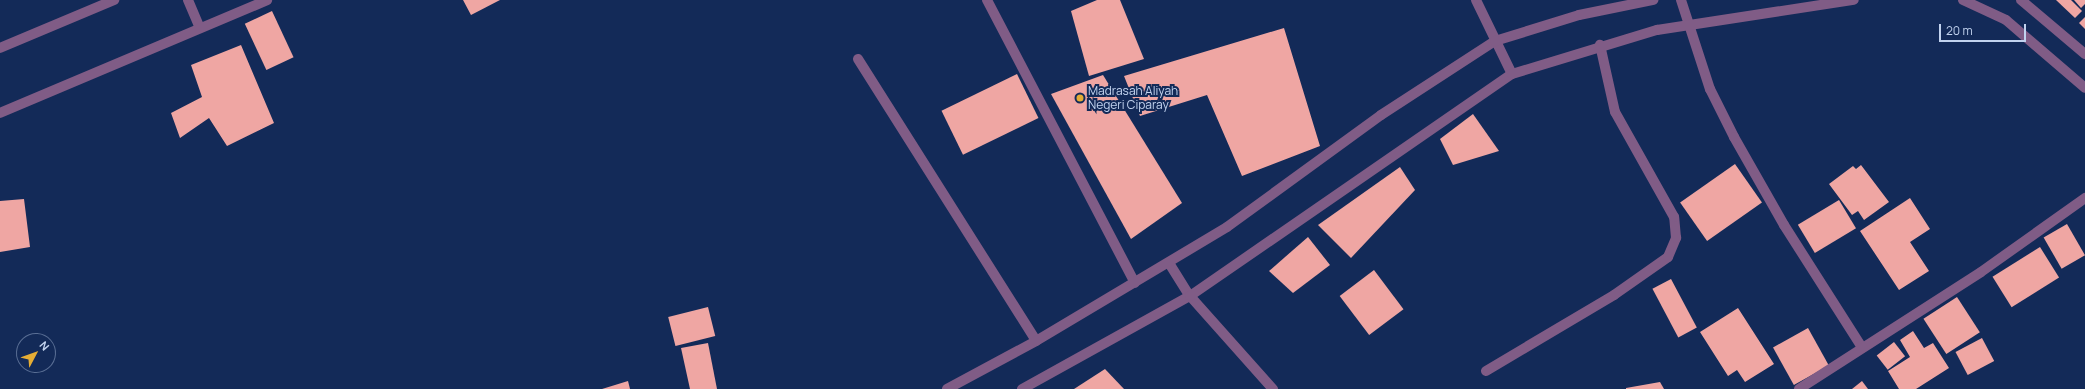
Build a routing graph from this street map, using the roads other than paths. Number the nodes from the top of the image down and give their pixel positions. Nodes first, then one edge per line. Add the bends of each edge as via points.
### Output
1 (114, 0) edge
2 (188, 0) edge
3 (267, 0) edge
4 (987, 0) edge
5 (1476, 0) edge
6 (1653, 0) edge
7 (1681, 0) edge
8 (1854, 0) edge
9 (1963, 0) edge
10 (2021, 0) edge
11 (198, 24) junction
12 (1688, 25) junction
13 (1495, 41) junction
14 (1600, 45) junction
15 (0, 48) edge
16 (2085, 54) edge
17 (858, 59) dead end
18 (1512, 74) junction
19 (2085, 88) edge
20 (0, 113) edge
21 (2085, 198) edge
22 (1169, 263) junction
23 (1135, 283) junction
24 (1190, 296) junction
25 (1036, 341) junction
26 (1861, 346) junction
27 (1486, 371) dead end
28 (947, 389) edge
29 (1022, 389) edge
30 (1273, 389) edge
31 (1799, 389) edge

1 - 15 street
2 - 11 street
3 - 11 street
4 - 23 street
5 - 13 street
6 - 13 street via 1579,15
7 - 12 street
8 - 12 street
9 - 19 street via 2006,20
10 - 16 street
11 - 20 street
12 - 14 street
12 - 26 street via 1710,89 1734,137 1784,225
13 - 18 street
13 - 22 street via 1429,82 1227,227
14 - 18 street
14 - 27 street via 1615,112 1674,217 1676,238 1668,257 1626,287
17 - 25 street
18 - 24 street
21 - 26 street via 1981,272
22 - 23 street
22 - 24 street
23 - 25 street
24 - 29 street
24 - 30 street
25 - 28 street
26 - 31 street

